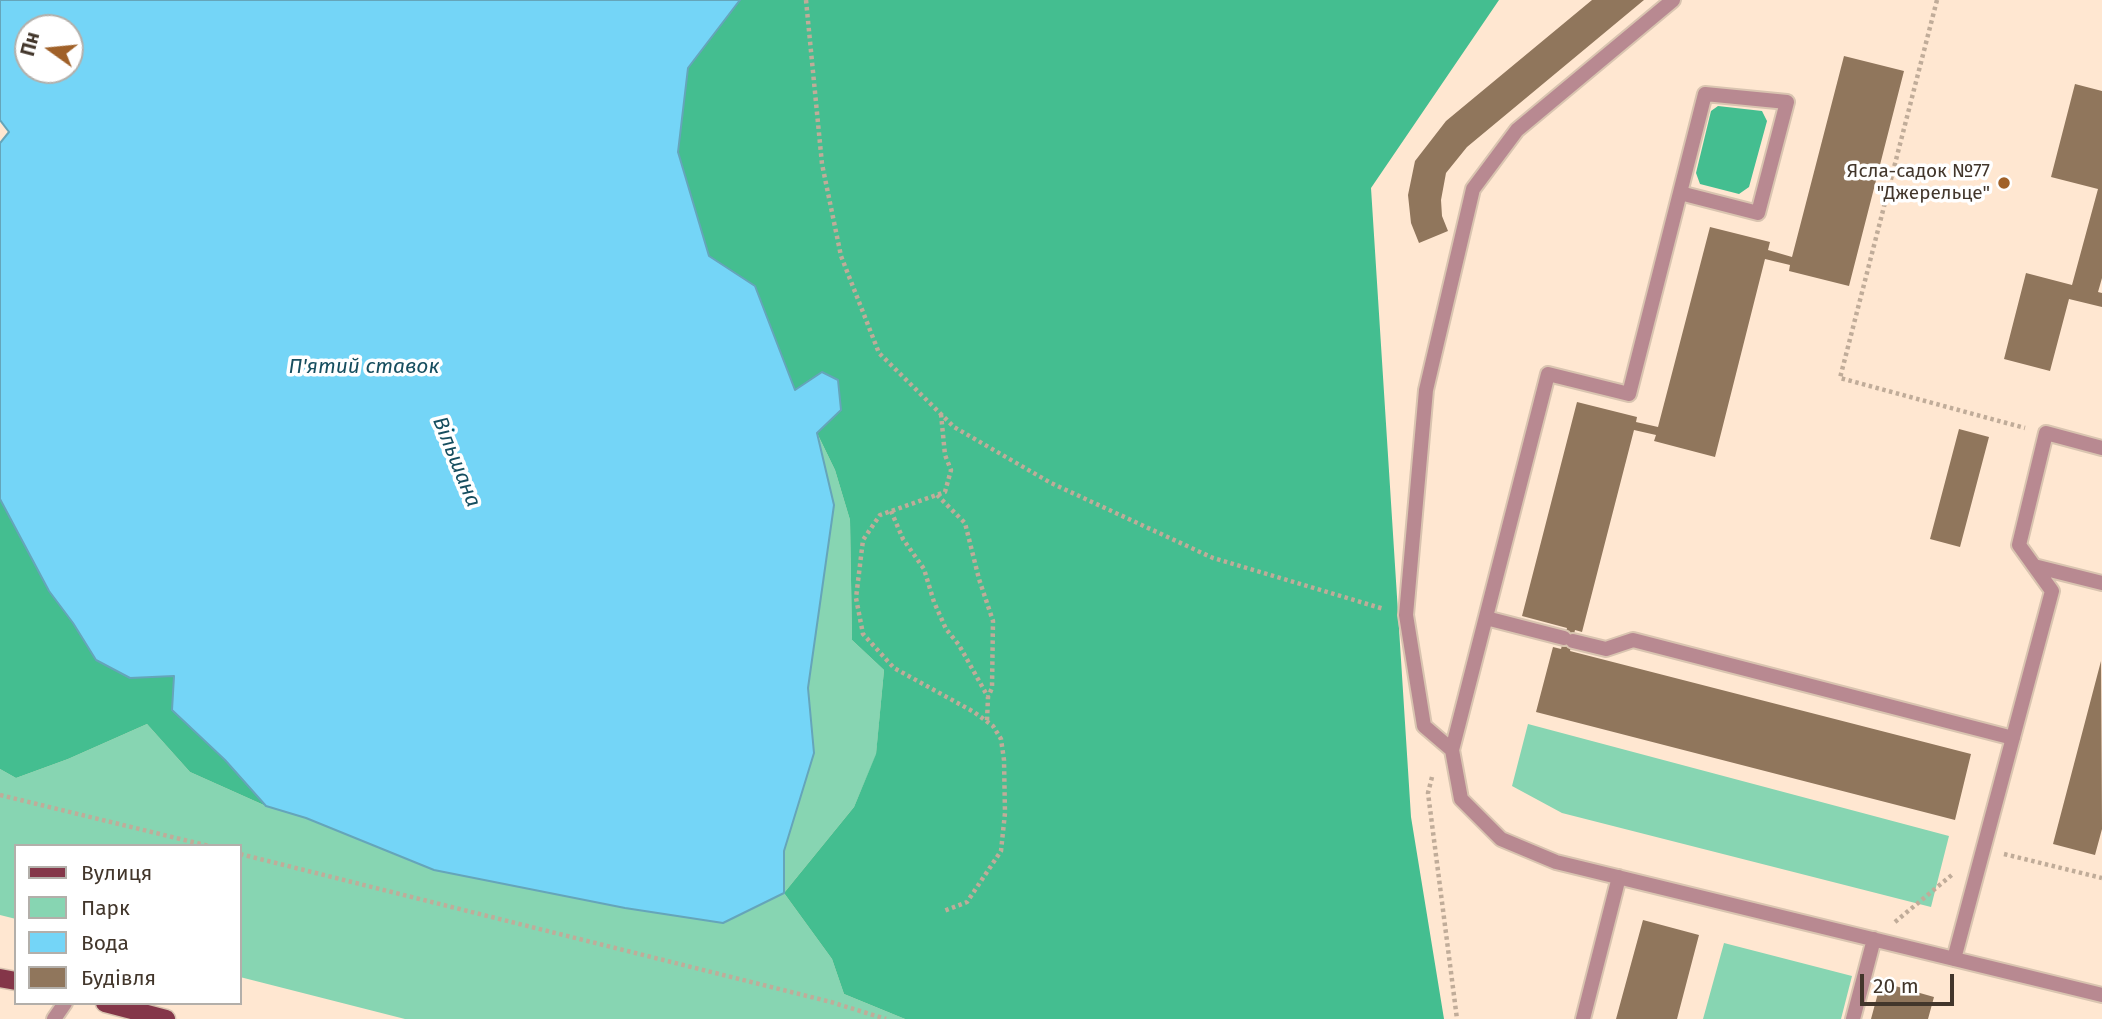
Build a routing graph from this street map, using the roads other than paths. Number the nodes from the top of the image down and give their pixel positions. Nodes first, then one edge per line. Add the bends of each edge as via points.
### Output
1 (1672, 0) edge
2 (1680, 193) junction
3 (2102, 448) edge
4 (2034, 566) junction
5 (2102, 583) edge
6 (1486, 618) junction
7 (2013, 738) junction
8 (1452, 750) junction
9 (1619, 877) junction
10 (1874, 939) junction
11 (1954, 958) junction
12 (2102, 995) edge
13 (113, 1005) edge
14 (166, 1019) edge
15 (1583, 1019) edge
16 (1853, 1019) edge

1 - 8 lane via 1517,130 1473,189 1426,390 1406,615 1424,726
2 - 2 lane via 1758,213 1787,102 1705,94
2 - 6 lane via 1629,394 1548,374
3 - 4 lane via 2046,433 2019,545
4 - 5 lane
4 - 7 lane via 2052,590
6 - 7 lane via 1606,649 1633,640
6 - 8 lane
7 - 11 lane
8 - 9 lane via 1461,799 1501,839 1556,862
9 - 10 lane
9 - 15 lane
10 - 11 lane
10 - 16 lane
11 - 12 lane
13 - 14 main road

